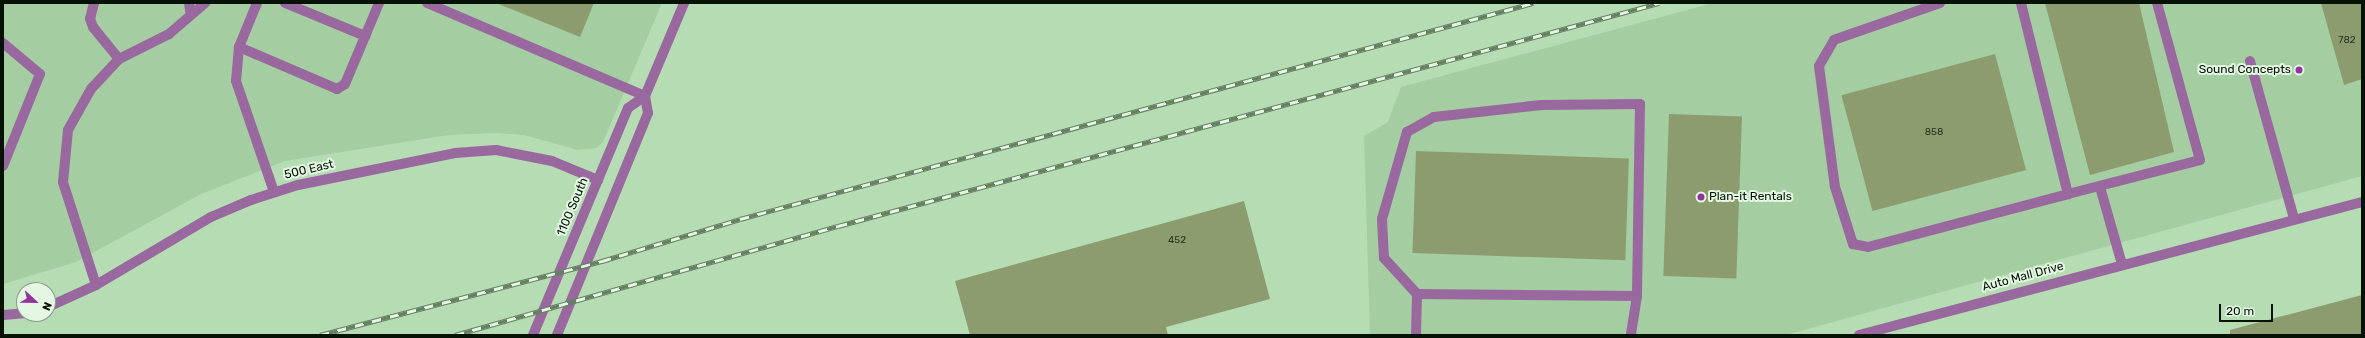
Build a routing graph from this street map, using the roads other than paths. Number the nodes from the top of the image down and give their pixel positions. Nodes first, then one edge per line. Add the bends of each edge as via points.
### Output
1 (94, 3) edge
2 (189, 3) edge
3 (205, 3) edge
4 (257, 3) edge
5 (285, 3) edge
6 (379, 3) edge
7 (427, 3) edge
8 (684, 3) edge
9 (1940, 3) edge
10 (2021, 3) edge
11 (2157, 3) edge
12 (191, 15) junction
13 (365, 36) junction
14 (3, 43) edge
15 (239, 47) junction
16 (119, 59) junction
17 (2250, 61) dead end
18 (644, 96) junction
19 (3, 166) edge
20 (598, 180) junction
21 (2100, 187) junction
22 (274, 192) junction
23 (2068, 194) junction
24 (2362, 202) edge
25 (2294, 219) junction
26 (2122, 264) junction
27 (96, 285) junction
28 (1416, 294) junction
29 (1638, 296) junction
30 (56, 303) edge
31 (16, 314) edge
32 (3, 316) edge
33 (533, 335) edge
34 (557, 335) edge
35 (1416, 335) edge
36 (1630, 335) edge
37 (1859, 335) edge

1 - 16 street via 90,18 93,27
2 - 12 street
3 - 12 street
4 - 15 street
5 - 13 street
6 - 13 street
7 - 18 street
8 - 18 street, 1100 South
9 - 23 street via 1834,40 1818,66 1835,188 1853,244 1868,248
10 - 23 street
11 - 21 street via 2200,160
12 - 16 street via 169,34
13 - 15 street via 346,84 337,88
14 - 19 street via 40,74
15 - 22 street via 236,80
16 - 27 street via 90,89 68,130 63,182
17 - 25 street
18 - 20 street, 1100 South via 628,108
18 - 34 street via 648,113
20 - 22 street, 500 East via 531,156 475,151 323,179
20 - 33 street, 1100 South
21 - 23 street
21 - 26 street
22 - 27 street, 500 East via 194,226
24 - 25 street, Auto Mall Drive
25 - 26 street, Auto Mall Drive
26 - 37 street, Auto Mall Drive
27 - 30 street, 500 East
28 - 29 street
28 - 29 street via 1384,258 1382,219 1407,132 1434,117 1541,105 1640,104
28 - 35 street
29 - 36 street
31 - 32 street

